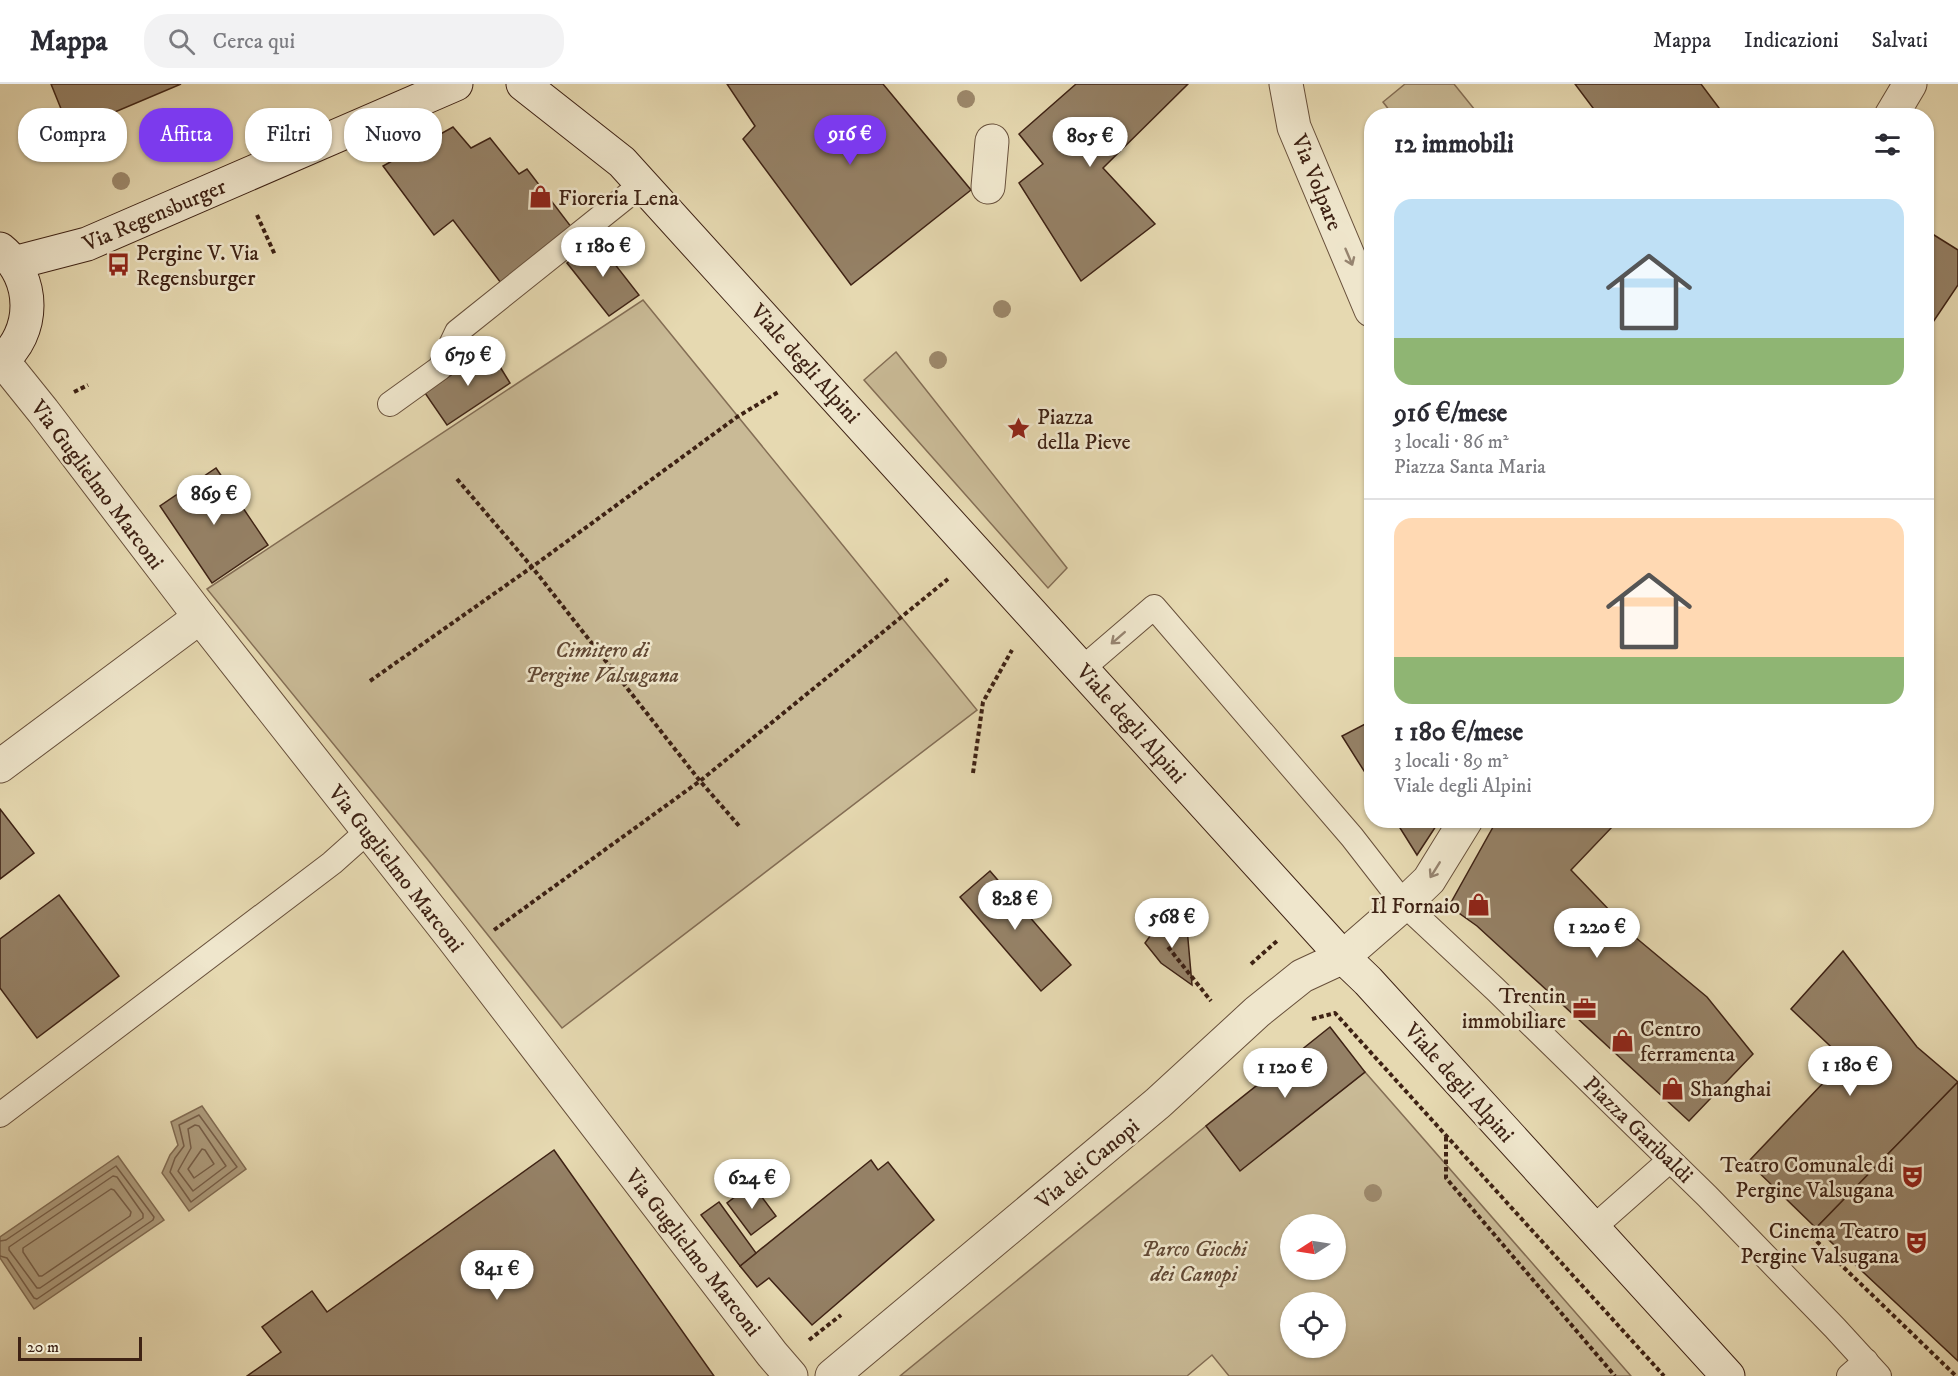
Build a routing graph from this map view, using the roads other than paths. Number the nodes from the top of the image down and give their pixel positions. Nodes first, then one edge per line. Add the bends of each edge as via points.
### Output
1 (456, 84) edge
2 (523, 84) edge
3 (1286, 84) edge
4 (1910, 84) edge
5 (1896, 108) edge
6 (992, 141) dead end
7 (642, 184) junction
8 (988, 187) dead end
9 (7, 256) edge
10 (1364, 293) edge
11 (1, 361) edge
12 (390, 404) dead end
13 (200, 617) junction
14 (1083, 668) junction
15 (0, 766) edge
16 (1461, 828) edge
17 (369, 830) junction
18 (1404, 904) junction
19 (1343, 957) junction
20 (0, 1115) edge
21 (1670, 1160) junction
22 (1593, 1228) junction
23 (1865, 1371) edge
24 (788, 1375) edge
25 (832, 1376) edge
26 (1728, 1376) edge

1 - 9 street, Via Regensburger via 87,244
2 - 7 street, Viale degli Alpini via 622,162
3 -> 10 street, Via Volpare via 1294,127
4 - 5 street
6 - 8 street
7 - 12 lane via 457,332 440,368
7 - 14 street, Viale degli Alpini
9 - 11 street via 26,287 28,314 19,339
11 - 13 street, Via Guglielmo Marconi
13 - 15 street
13 - 17 street, Via Guglielmo Marconi
18 -> 14 lane via 1352,837 1154,607
14 - 19 street, Viale degli Alpini
16 -> 18 street, Via dei Canopi via 1429,880
17 - 20 lane via 332,863
17 - 24 street, Via Guglielmo Marconi
18 - 19 street, Via dei Canopi
18 - 21 lane, Piazza Garibaldi
19 - 22 street, Viale degli Alpini
19 - 25 street, Via dei Canopi via 1302,976 1257,1012 1149,1111
21 - 22 lane
21 - 23 lane, Piazza Garibaldi
22 - 26 street, Viale degli Alpini

